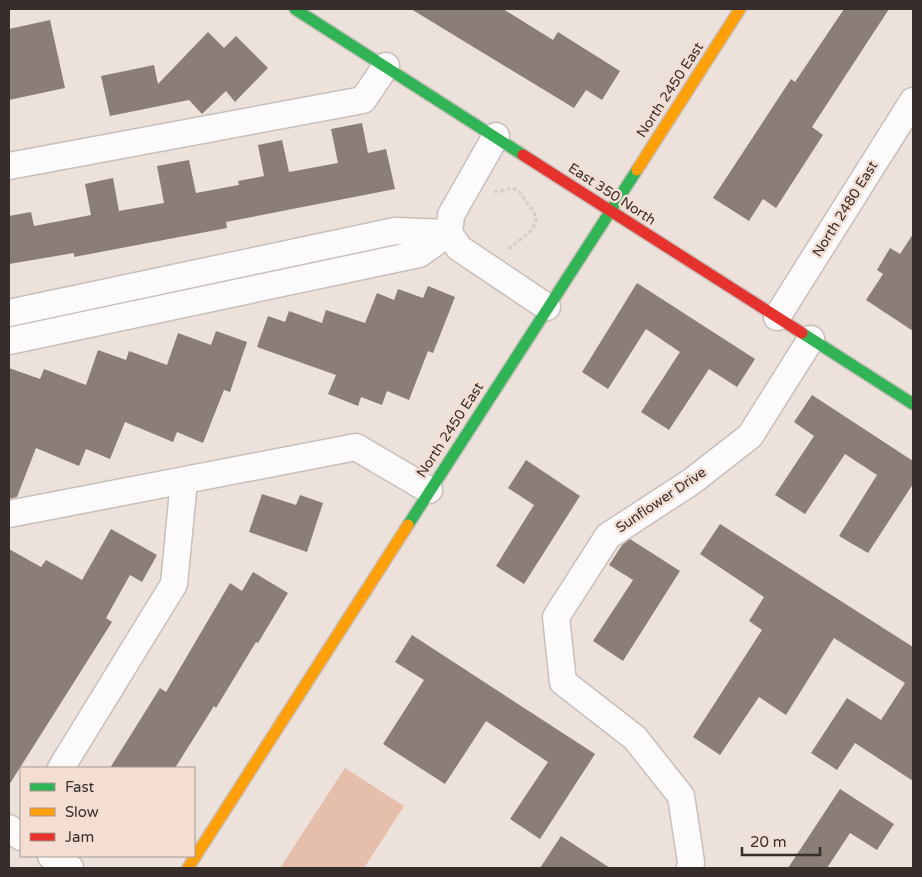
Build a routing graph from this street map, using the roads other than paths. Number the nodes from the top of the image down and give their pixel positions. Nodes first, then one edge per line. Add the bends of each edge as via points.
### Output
1 (295, 9) edge
2 (740, 9) edge
3 (386, 66) junction
4 (913, 101) edge
5 (496, 136) junction
6 (9, 166) edge
7 (610, 211) junction
8 (449, 233) junction
9 (547, 307) junction
10 (9, 313) edge
11 (777, 317) junction
12 (811, 339) junction
13 (9, 341) edge
14 (913, 404) edge
15 (184, 481) junction
16 (429, 490) junction
17 (9, 514) edge
18 (62, 767) edge
19 (53, 857) edge
20 (70, 868) edge
21 (188, 868) edge
22 (690, 868) edge

1 - 3 street, East 350 North
2 - 7 street, North 2450 East
3 - 5 street, East 350 North
3 - 6 street via 364,100
4 - 11 street, North 2480 East
5 - 7 street, East 350 North
5 - 8 street via 451,215
7 - 9 street, North 2450 East
7 - 11 street, East 350 North
8 - 9 street via 459,248
8 - 10 street via 395,231
8 - 13 street via 419,254
9 - 16 street, North 2450 East
11 - 12 street, East 350 North
12 - 14 street, East 350 North
12 - 22 street, Sunflower Drive via 750,436 691,482 608,536 556,617 563,682 635,738 680,796
15 - 16 street via 356,447
15 - 17 street
15 - 18 street via 174,584
16 - 21 street, North 2450 East
19 - 20 street

